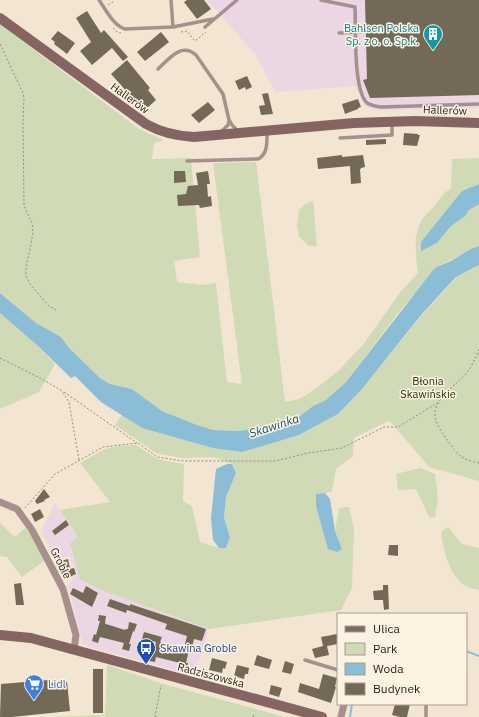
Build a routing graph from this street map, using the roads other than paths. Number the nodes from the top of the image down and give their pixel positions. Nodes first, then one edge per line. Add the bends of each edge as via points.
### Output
1 (100, 0) edge
2 (171, 0) edge
3 (237, 0) edge
4 (321, 0) edge
5 (0, 18) edge
6 (212, 19) junction
7 (173, 27) junction
8 (205, 27) dead end
9 (356, 32) junction
10 (362, 32) dead end
11 (338, 33) dead end
12 (158, 69) dead end
13 (479, 104) edge
14 (229, 120) junction
15 (392, 122) junction
16 (479, 123) edge
17 (267, 130) junction
18 (243, 132) junction
19 (218, 135) junction
20 (340, 138) dead end
21 (187, 161) dead end
22 (0, 502) edge
23 (0, 635) edge
24 (74, 650) junction
25 (305, 660) dead end
26 (337, 670) edge
27 (344, 705) edge
28 (426, 705) edge
29 (317, 716) edge
30 (341, 717) edge
31 (426, 717) edge

1 - 7 lane via 114,22 122,28
2 - 7 lane
3 - 6 lane
4 - 9 lane via 355,7
5 - 19 street, Hallerów via 150,127 164,133 183,136
6 - 7 lane
6 - 8 lane
9 - 10 lane
9 - 11 lane
9 - 13 lane via 358,80 363,96 372,106
12 - 14 lane via 177,52 192,52 223,94
14 - 18 lane via 235,129
14 - 19 lane via 226,129
15 - 16 street, Hallerów
15 - 17 street, Hallerów
15 - 20 lane via 392,135
17 - 18 street, Hallerów
17 - 21 lane via 266,152 258,159
18 - 19 street, Hallerów
22 - 24 street, Groble via 17,510 32,530 63,589 76,635
23 - 24 street, Radziszowska via 31,638
24 - 29 street, Radziszowska
25 - 26 lane
27 - 30 street
28 - 31 lane

